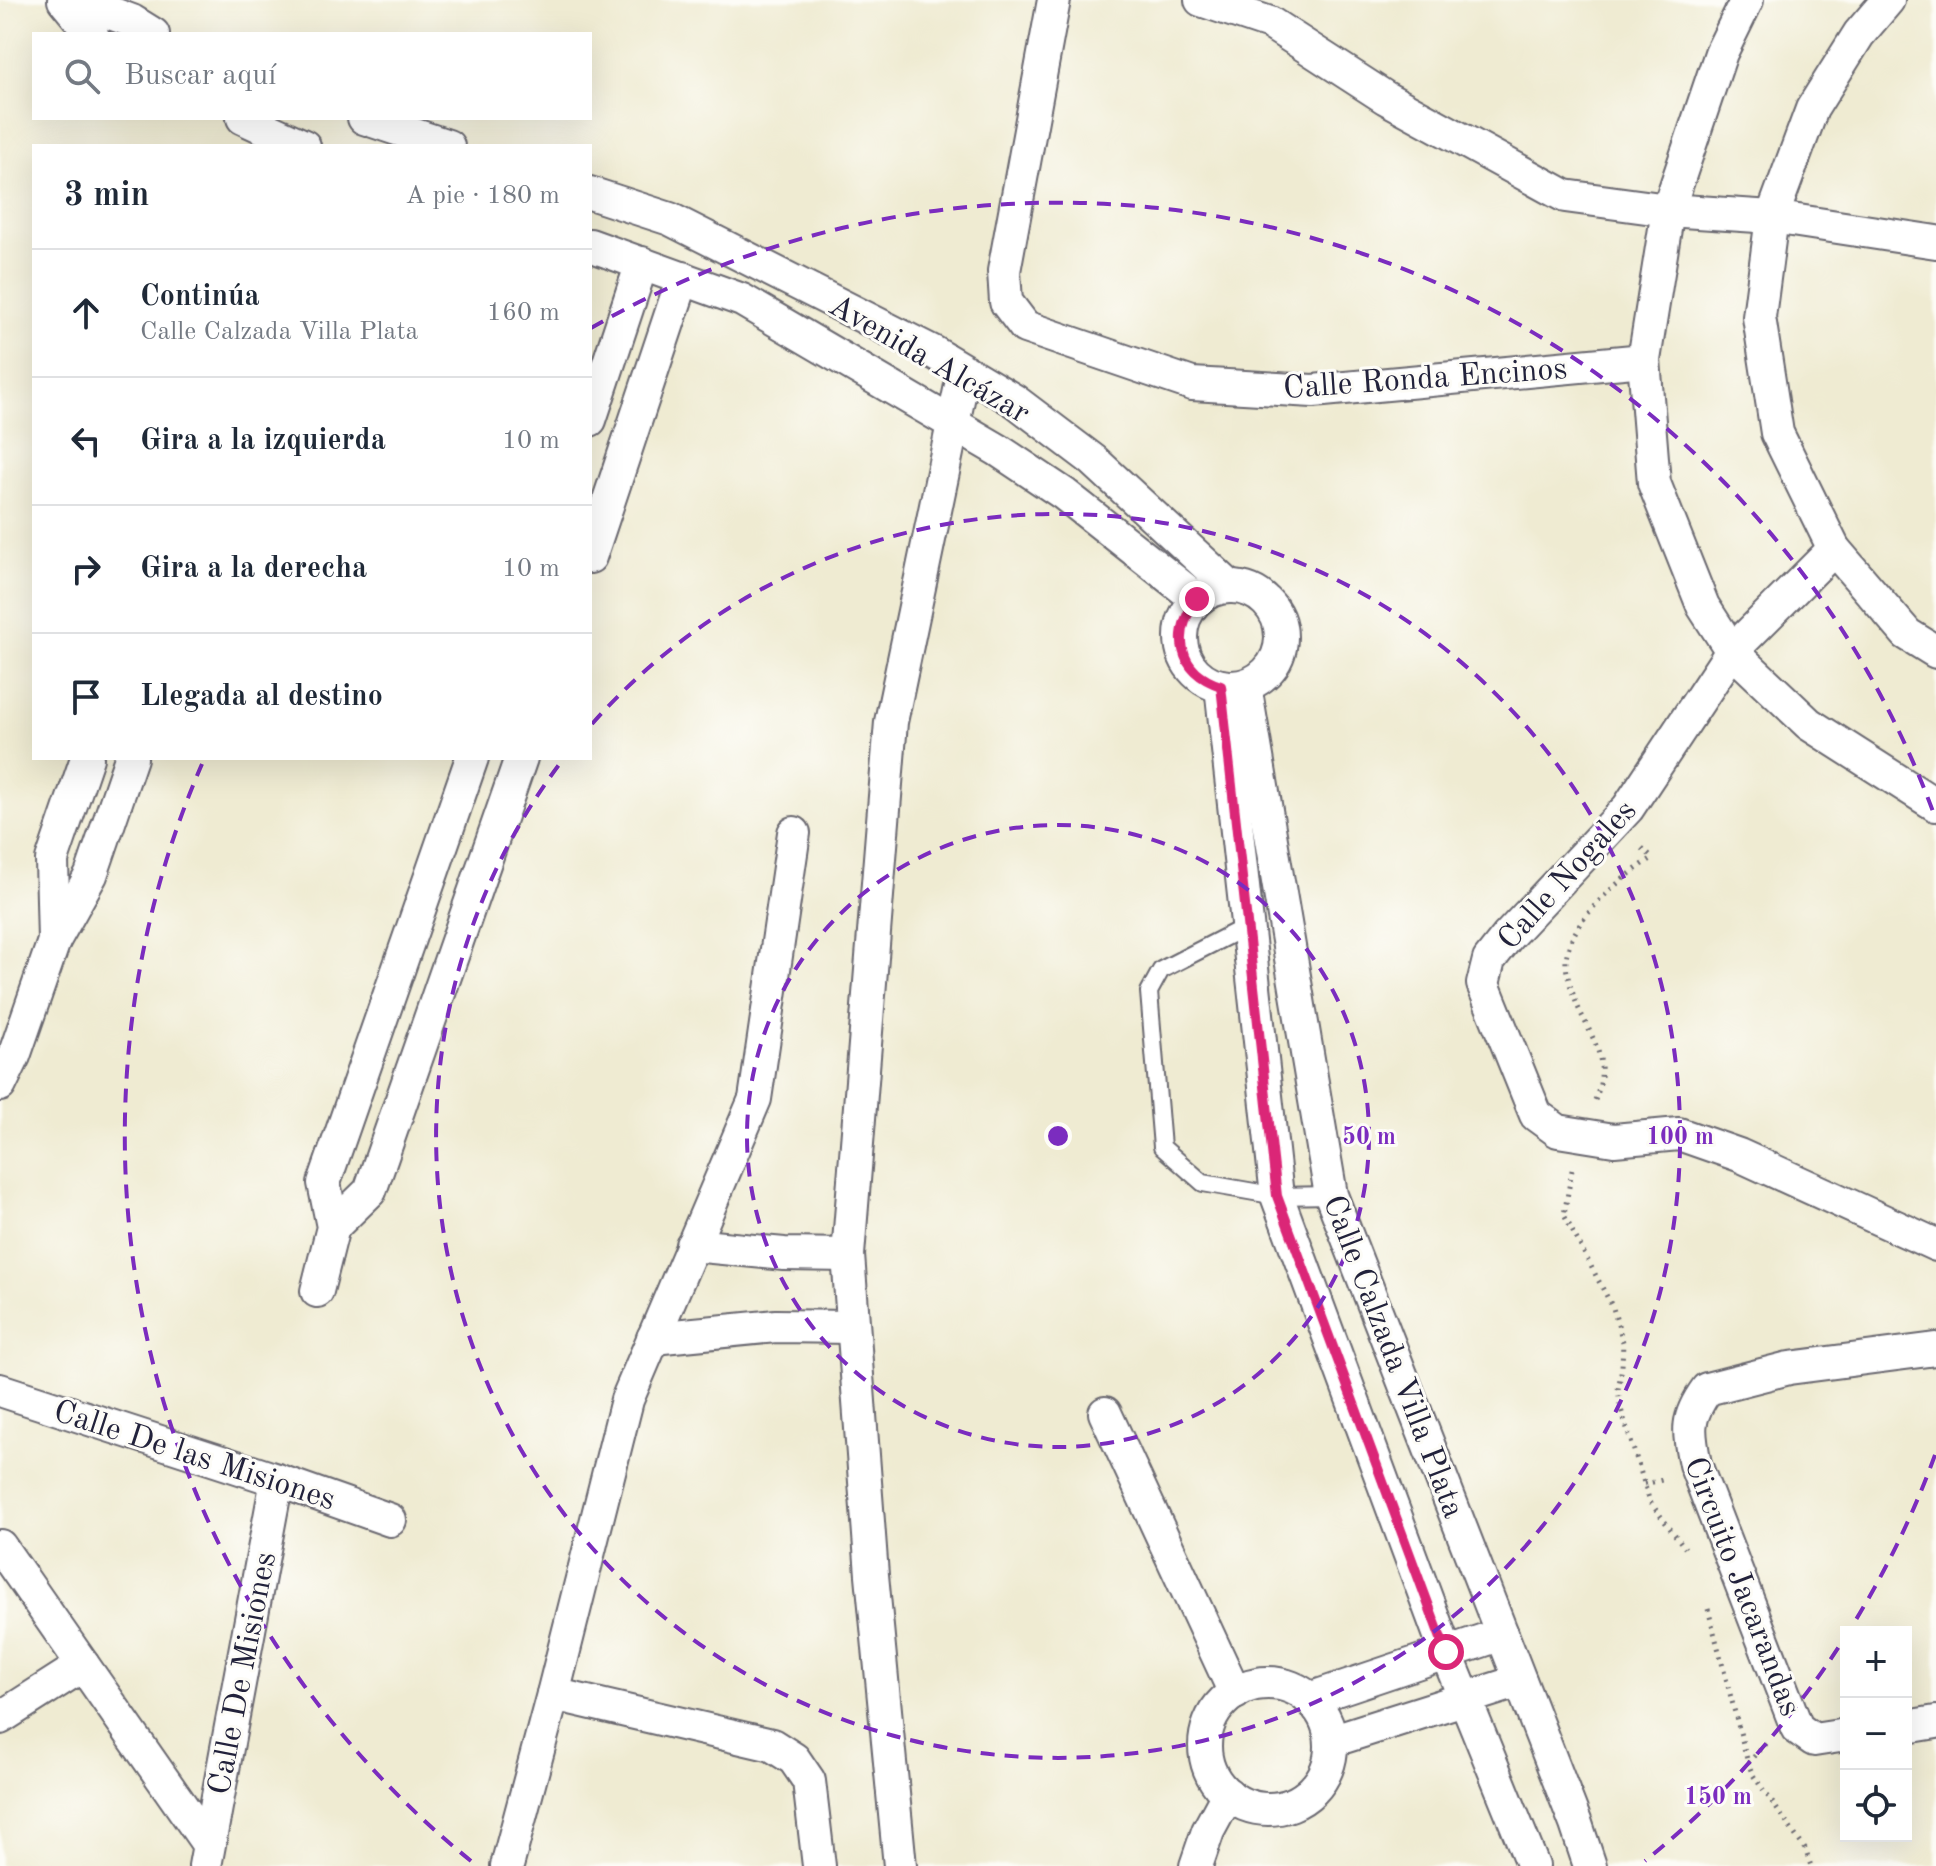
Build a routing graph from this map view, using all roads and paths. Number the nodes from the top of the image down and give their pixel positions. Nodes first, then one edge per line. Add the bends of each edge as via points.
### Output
1 (64, 0) edge
2 (76, 0) edge
3 (1054, 0) edge
4 (1201, 0) edge
5 (1747, 0) edge
6 (1888, 0) edge
7 (139, 18) edge
8 (90, 32) edge
9 (247, 120) edge
10 (370, 120) edge
11 (295, 144) edge
12 (442, 144) edge
13 (592, 194) edge
14 (1668, 210) junction
15 (1772, 217) junction
16 (1936, 242) edge
17 (592, 246) edge
18 (642, 263) junction
19 (683, 278) junction
20 (1644, 360) junction
21 (964, 371) junction
22 (592, 415) edge
23 (952, 424) junction
24 (635, 426) junction
25 (1834, 549) junction
26 (592, 551) edge
27 (1230, 587) junction
28 (1197, 599) junction
29 (1732, 651) junction
30 (1936, 652) edge
31 (1233, 686) junction
32 (86, 760) edge
33 (130, 760) edge
34 (520, 760) edge
35 (468, 772) edge
36 (506, 802) junction
37 (1936, 805) edge
38 (1615, 823) junction
39 (794, 833) dead end
40 (1245, 927) junction
41 (54, 941) junction
42 (0, 1085) edge
43 (1581, 1136) junction
44 (1331, 1195) junction
45 (1277, 1196) junction
46 (333, 1227) junction
47 (692, 1245) junction
48 (1936, 1245) edge
49 (848, 1255) junction
50 (317, 1291) dead end
51 (852, 1327) junction
52 (653, 1338) junction
53 (1936, 1349) edge
54 (0, 1390) edge
55 (1105, 1413) dead end
56 (277, 1480) junction
57 (390, 1520) dead end
58 (0, 1546) edge
59 (1687, 1551) dead end
60 (1708, 1609) dead end
61 (1502, 1634) junction
62 (1446, 1652) junction
63 (83, 1665) junction
64 (1520, 1681) junction
65 (1235, 1693) junction
66 (553, 1694) junction
67 (1309, 1699) junction
68 (1466, 1699) junction
69 (0, 1718) edge
70 (1936, 1722) edge
71 (1912, 1726) edge
72 (1797, 1728) junction
73 (1840, 1736) edge
74 (1331, 1741) junction
75 (1748, 1763) junction
76 (1228, 1794) junction
77 (206, 1855) edge
78 (507, 1866) edge
79 (819, 1866) edge
80 (900, 1866) edge
81 (1196, 1866) edge
82 (1533, 1866) edge
83 (1590, 1866) edge
84 (1811, 1866) edge

1 - 8 street
2 - 7 street
3 - 20 street, Calle Ronda Encinos via 1004,271 1006,302 1025,327 1192,384 1313,391
4 - 14 street via 1270,23 1386,98 1565,196
5 - 14 street via 1721,53
6 - 15 street via 1859,34 1812,109
9 - 11 street
10 - 12 street
13 - 21 street, Avenida Alcázar via 670,219
14 - 15 street
14 - 20 street
15 - 16 street
15 - 25 street via 1759,317 1777,433
17 - 18 street, Avenida Alcázar
18 - 19 street, Avenida Alcázar
18 - 22 street
19 - 23 street, Avenida Alcázar via 742,300
19 - 24 street
20 - 29 street via 1654,483 1703,606
21 - 23 street
21 - 27 street, Avenida Alcázar via 1015,401 1093,460
22 - 24 street
23 - 28 street, Avenida Alcázar via 1064,494
23 - 49 street via 891,722
24 - 26 street
25 - 29 street, Calle Nogales
25 - 30 street via 1907,634
27 - 28 street
27 - 31 street via 1266,600 1276,614 1281,645 1260,678
28 - 31 street via 1181,630 1182,650 1202,678
29 - 37 street via 1809,724
29 - 38 street, Calle Nogales
31 - 40 street, Calle Calzada Villa Plata
31 - 44 street, Calle Calzada Villa Plata
32 - 41 street via 52,860
33 - 41 street via 91,875
34 - 36 street
35 - 36 street
35 - 46 street via 324,1183
36 - 46 street via 370,1191
38 - 43 path via 1651,856 1581,921 1565,963 1601,1065 1600,1088
38 - 43 street, Calle Nogales via 1508,936 1489,960 1483,984 1536,1115 1558,1131
39 - 47 street via 755,1099
40 - 45 street, Calle Calzada Villa Plata
40 - 45 lane via 1161,970 1149,992 1162,1147 1203,1183
41 - 42 street
43 - 48 street, Calle Nogales via 1614,1140 1679,1134 1739,1155
43 - 59 path via 1564,1215 1617,1320 1623,1342 1620,1406 1650,1502
44 - 45 lane
44 - 61 street, Calle Calzada Villa Plata
45 - 62 street, Calle Calzada Villa Plata
46 - 50 street
47 - 49 street
47 - 52 street
49 - 51 street
51 - 52 street via 776,1326
51 - 80 street
52 - 66 street via 627,1400
53 - 72 street, Circuito Jacarandas via 1776,1371 1707,1389 1693,1409 1688,1432 1695,1464
54 - 56 street, Calle De las Misiones
55 - 65 street
56 - 57 street, Calle De las Misiones
56 - 77 street, Calle De Misiones
58 - 63 street
60 - 75 path
61 - 62 street
61 - 64 street, Calle Calzada Villa Plata
62 - 67 street
62 - 68 street, Calle Calzada Villa Plata
63 - 69 street
63 - 77 street
64 - 68 street
64 - 83 street, Calle Calzada Villa Plata
65 - 67 street via 1265,1683
65 - 76 street via 1212,1717 1207,1733 1209,1767
66 - 78 street
66 - 79 street via 772,1745 794,1759 809,1781
67 - 74 street via 1328,1725
68 - 74 street
68 - 82 street, Calle Calzada Villa Plata
70 - 71 street
72 - 73 street, Circuito Jacarandas via 1814,1740
72 - 75 path via 1768,1742
74 - 76 street via 1324,1776 1298,1802 1262,1809
75 - 84 path
76 - 81 street

